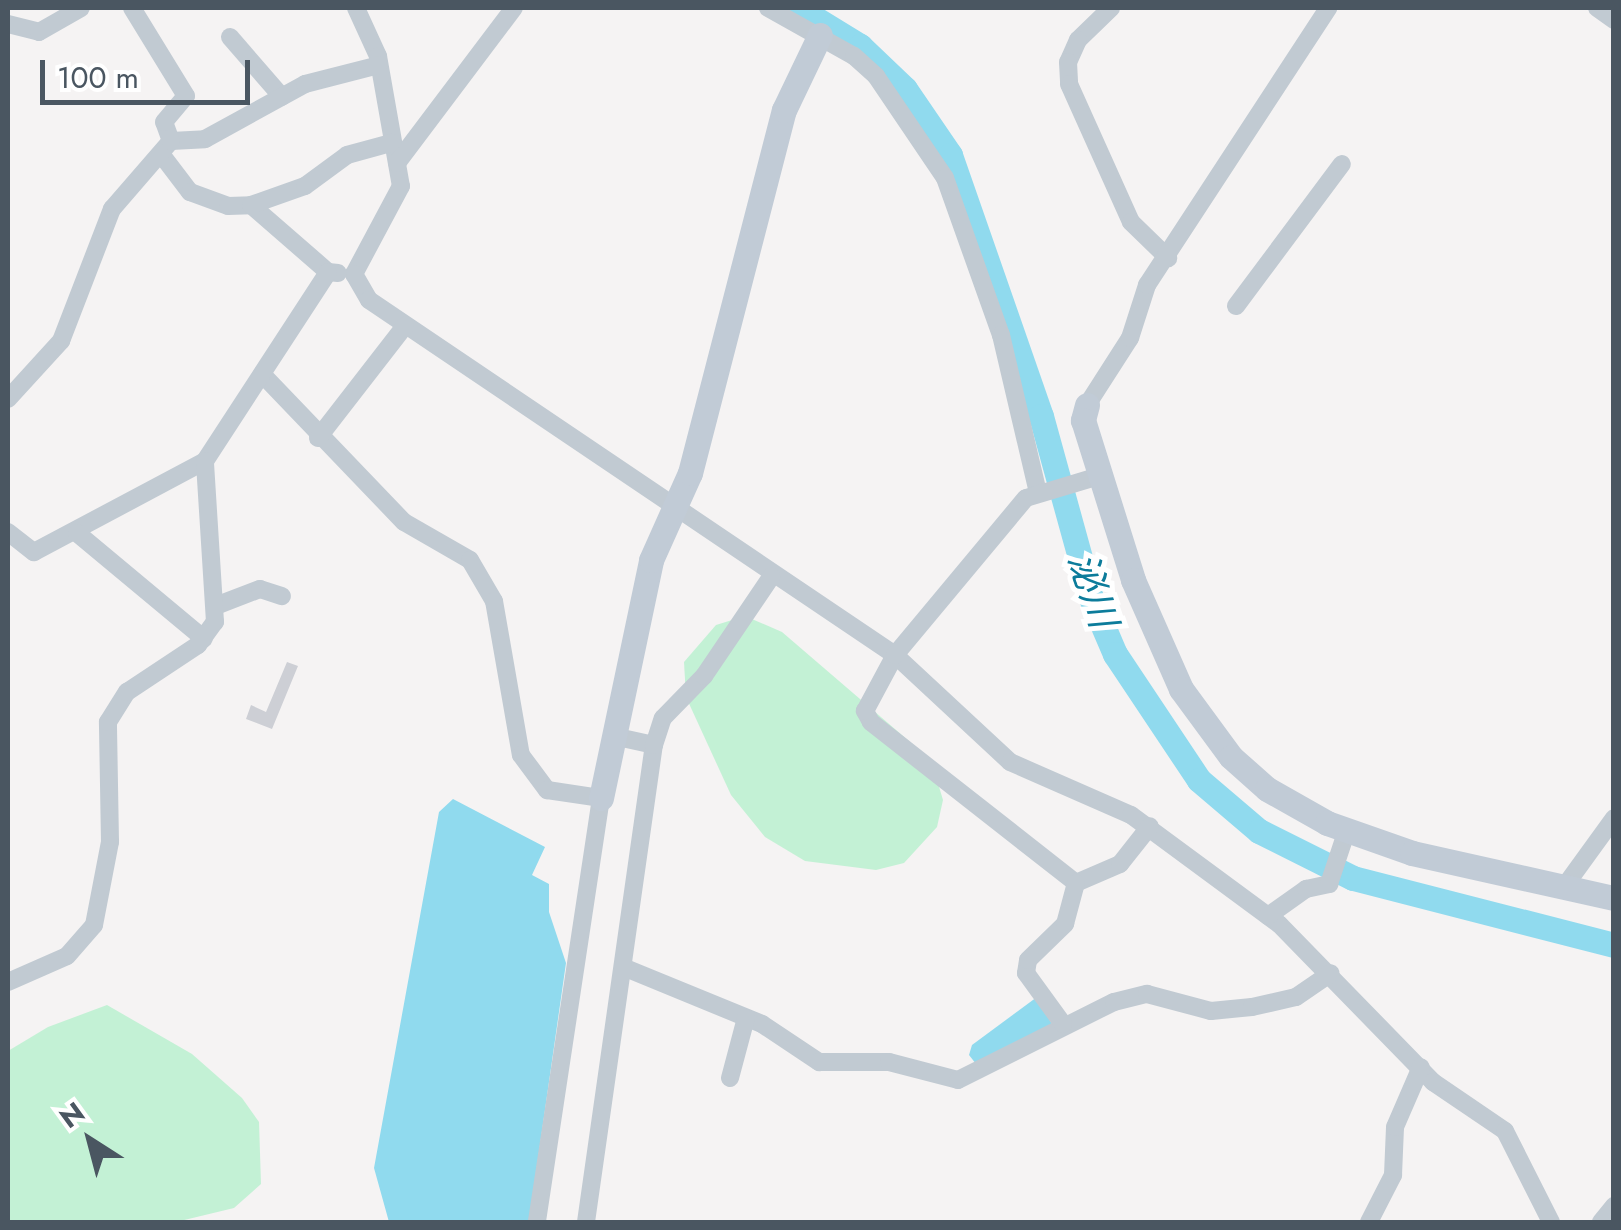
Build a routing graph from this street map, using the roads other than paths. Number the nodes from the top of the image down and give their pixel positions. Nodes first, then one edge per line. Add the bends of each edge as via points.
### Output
1 (80, 8) edge
2 (132, 8) edge
3 (356, 8) edge
4 (514, 8) edge
5 (768, 8) edge
6 (1111, 8) edge
7 (1328, 8) edge
8 (1597, 8) edge
9 (1614, 20) edge
10 (8, 24) edge
11 (820, 35) junction
12 (230, 37) dead end
13 (379, 65) junction
14 (282, 97) junction
15 (391, 144) junction
16 (166, 148) junction
17 (397, 163) junction
18 (1342, 164) dead end
19 (251, 205) junction
20 (1168, 258) junction
21 (328, 272) junction
22 (354, 274) junction
23 (1236, 306) dead end
24 (406, 326) junction
25 (262, 374) junction
26 (8, 399) edge
27 (1087, 406) joint
28 (318, 438) junction
29 (206, 460) junction
30 (1094, 477) junction
31 (1043, 492) junction
32 (674, 511) junction
33 (8, 532) edge
34 (76, 533) junction
35 (772, 578) junction
36 (282, 596) dead end
37 (218, 605) junction
38 (204, 639) junction
39 (895, 655) junction
40 (614, 736) junction
41 (654, 745) junction
42 (601, 798) junction
43 (1614, 818) edge
44 (1150, 826) junction
45 (1345, 839) junction
46 (1076, 883) junction
47 (1566, 883) junction
48 (1614, 898) edge
49 (1268, 916) junction
50 (623, 967) junction
51 (1331, 973) junction
52 (8, 982) edge
53 (746, 1018) junction
54 (1063, 1024) junction
55 (1421, 1067) junction
56 (730, 1078) dead end
57 (1614, 1206) edge
58 (537, 1222) edge
59 (586, 1222) edge
60 (1369, 1222) edge
61 (1551, 1222) edge
62 (1601, 1222) edge

1 - 10 street via 39,32
2 - 16 street via 186,90 164,122
3 - 13 street
4 - 17 street
5 - 11 street
6 - 20 street via 1078,40 1068,62 1069,84 1131,222
7 - 20 street
8 - 9 street
11 - 31 street via 854,56 890,92 945,178 1001,335
11 - 32 street via 784,110 690,473
12 - 14 street
13 - 14 street
13 - 15 street
14 - 16 street via 205,140
15 - 17 street
15 - 19 street via 347,155 305,186
16 - 19 street via 190,192 228,206
16 - 26 street via 112,209 61,342 40,372
17 - 22 street via 401,186
18 - 23 street
19 - 21 street
20 - 27 street
21 - 22 street
21 - 25 street
22 - 24 street via 369,300
24 - 28 street
24 - 32 street via 589,445
25 - 28 street
25 - 29 street
27 - 30 street via 1083,420
28 - 42 street via 416,533 470,560 494,601 521,755 547,790
29 - 34 street
29 - 37 street
30 - 31 street
30 - 45 street via 1199,721 1267,789
31 - 39 street via 1026,498
32 - 35 street
32 - 40 street via 650,560
33 - 34 street via 34,552
34 - 38 street
35 - 39 street
35 - 41 street via 704,676 663,718
36 - 37 street via 260,589
37 - 38 street
38 - 52 street via 137,684 108,722 110,842 94,926 67,956
39 - 44 street via 1010,762
39 - 46 street via 869,700 870,722
40 - 41 street
40 - 42 street
41 - 50 street
42 - 58 street
43 - 47 street
44 - 46 street via 1120,864
44 - 49 street
45 - 47 street
45 - 49 street via 1329,884 1306,890
46 - 54 street via 1065,924 1028,960 1026,972
47 - 48 street
49 - 51 street
50 - 53 street
50 - 59 street
51 - 54 street via 1296,997 1252,1007 1211,1011 1146,994
51 - 55 street
53 - 54 street via 834,1067 889,1062 958,1080
53 - 56 street
55 - 60 street via 1396,1127 1392,1175
55 - 61 street via 1505,1131
57 - 62 street

